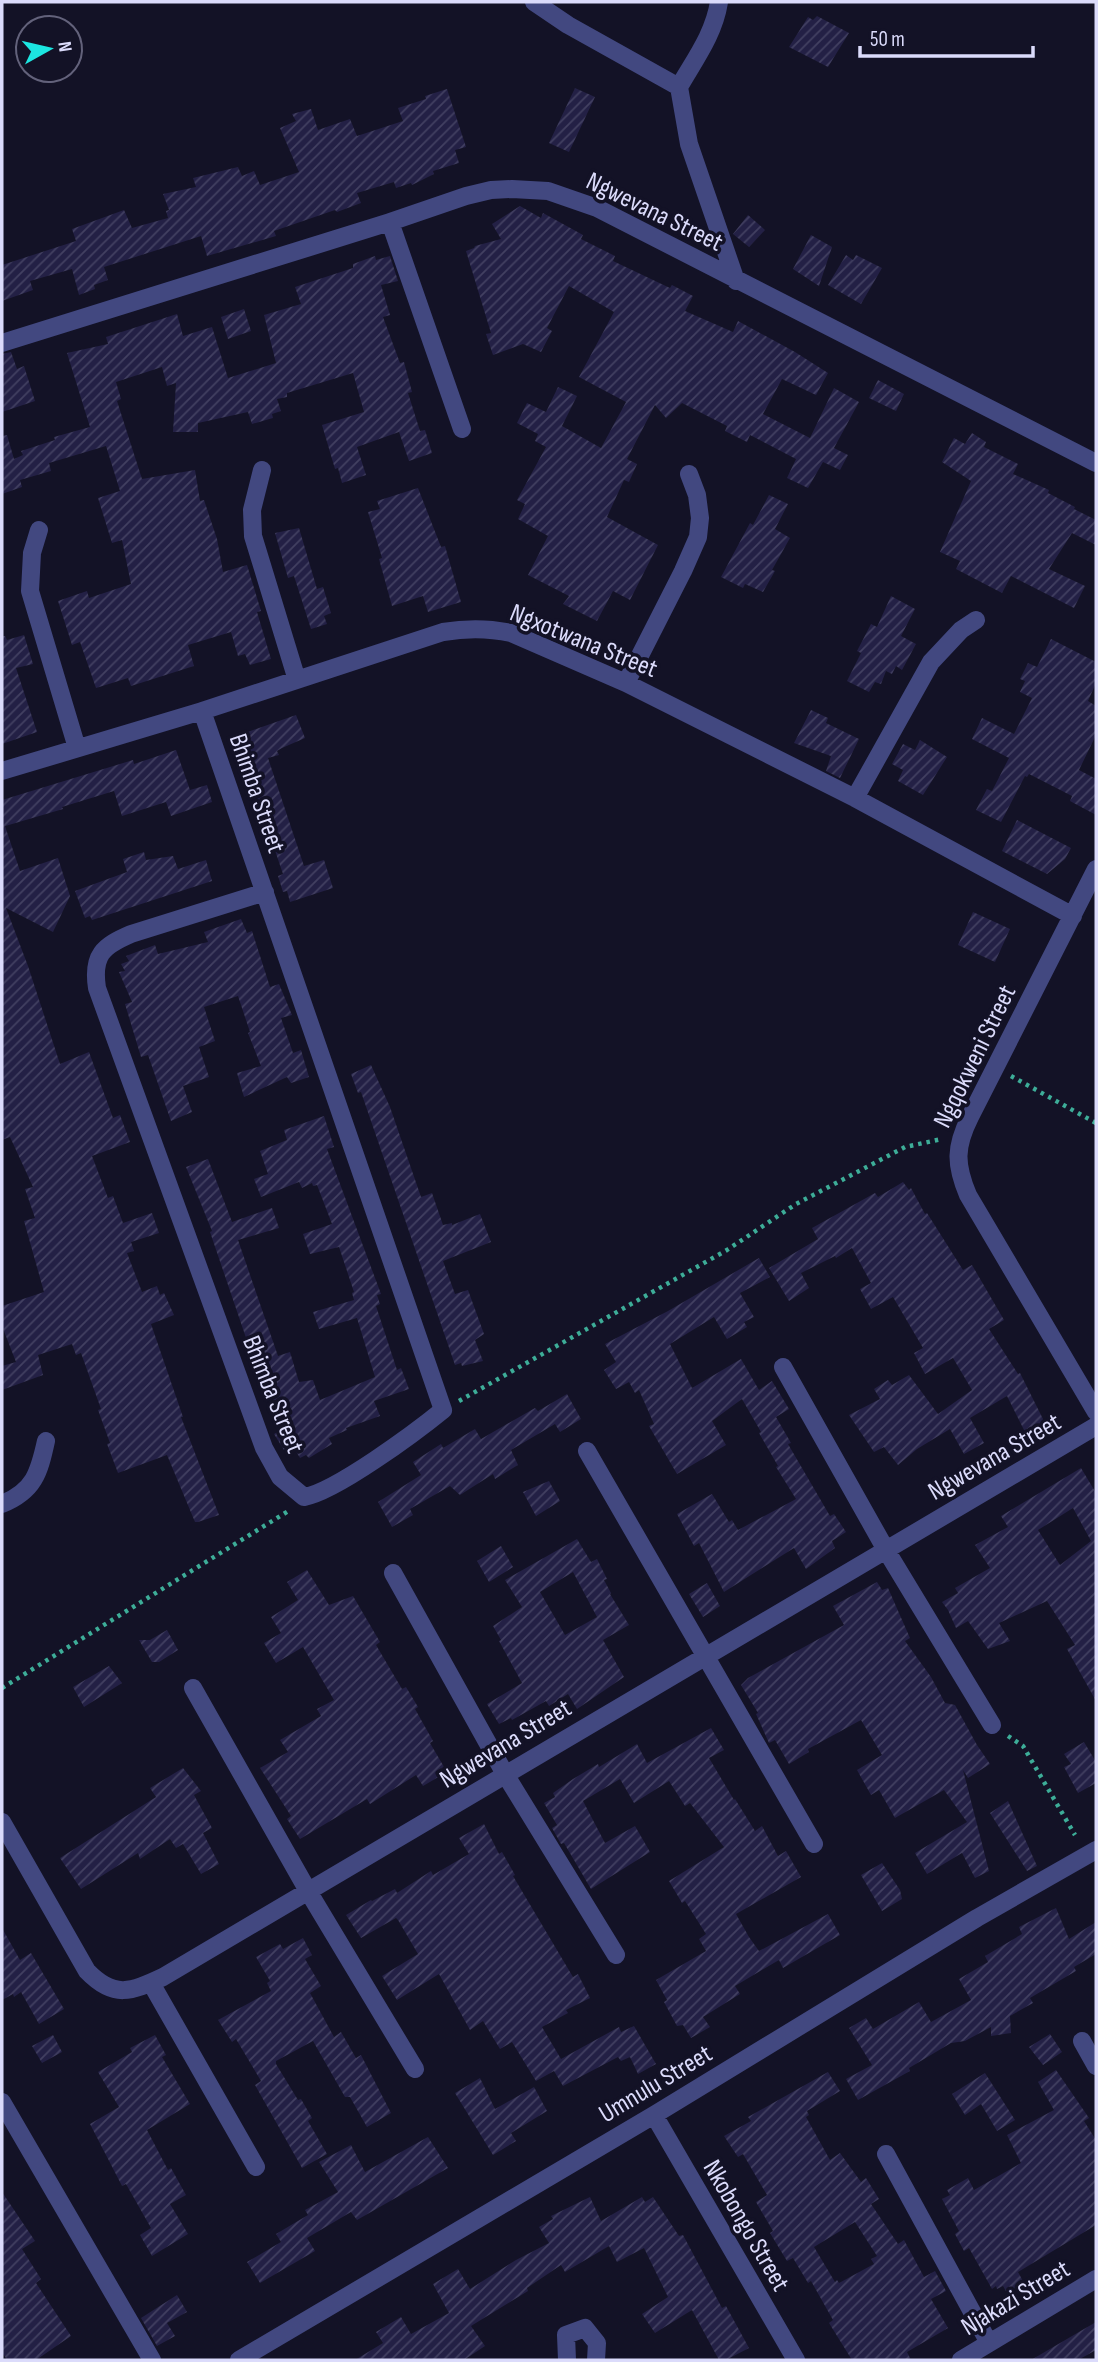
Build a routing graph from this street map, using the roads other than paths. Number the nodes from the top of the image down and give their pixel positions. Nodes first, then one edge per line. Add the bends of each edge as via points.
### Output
1 (534, 2) edge
2 (719, 2) edge
3 (679, 87) junction
4 (390, 222) junction
5 (736, 281) junction
6 (2, 343) edge
7 (463, 429) dead end
8 (1096, 463) edge
9 (262, 470) dead end
10 (689, 474) dead end
11 (38, 530) dead end
12 (976, 620) dead end
13 (296, 680) junction
14 (626, 683) junction
15 (202, 711) junction
16 (77, 748) junction
17 (2, 771) edge
18 (855, 798) junction
19 (1096, 869) edge
20 (265, 892) junction
21 (1073, 915) junction
22 (783, 1367) dead end
23 (1096, 1412) edge
24 (1096, 1426) edge
25 (46, 1441) dead end
26 (587, 1451) dead end
27 (2, 1504) edge
28 (886, 1550) junction
29 (393, 1573) dead end
30 (705, 1656) junction
31 (193, 1688) dead end
32 (992, 1725) road end
33 (505, 1774) junction
34 (2, 1822) edge
35 (814, 1844) dead end
36 (1096, 1850) edge
37 (308, 1891) junction
38 (616, 1955) dead end
39 (151, 1983) junction
40 (1082, 2041) dead end
41 (1096, 2066) edge
42 (415, 2069) dead end
43 (2, 2102) edge
44 (654, 2115) junction
45 (886, 2154) dead end
46 (256, 2166) dead end
47 (1096, 2279) edge
48 (989, 2343) junction
49 (152, 2360) edge
50 (239, 2360) edge
51 (567, 2360) edge
52 (596, 2360) edge
53 (796, 2360) edge
54 (961, 2360) edge

1 - 3 street
2 - 3 street via 708,38
3 - 5 street via 689,145
4 - 5 street, Ngwevana Street via 491,190 548,191 597,208
4 - 6 street, Ngwevana Street
4 - 7 street
5 - 8 street, Ngwevana Street
9 - 13 street via 252,510 253,536
10 - 14 street via 697,495 698,537
11 - 16 street via 30,591
12 - 18 street via 931,662
13 - 14 street, Ngxotwana Street via 468,628 511,633
13 - 15 street, Ngxotwana Street
14 - 18 street, Ngxotwana Street
15 - 16 street, Ngxotwana Street
15 - 20 street, Bhimba Street
16 - 17 street, Ngxotwana Street
18 - 21 street, Ngxotwana Street
19 - 21 street, Ngqokweni Street
20 - 20 street, Bhimba Street via 112,942 96,963 95,974 264,1448 280,1477 304,1497 398,1443 443,1410
21 - 23 street, Ngqokweni Street via 961,1135 958,1155 968,1195
22 - 28 street
24 - 28 street, Ngwevana Street
25 - 27 street via 35,1479
26 - 30 street
28 - 30 street, Ngwevana Street
28 - 32 street
29 - 33 street
30 - 33 street, Ngwevana Street
30 - 35 street
31 - 37 street
33 - 37 street, Ngwevana Street
33 - 38 street
34 - 39 street, Ngwevana Street via 98,1983 121,1991
36 - 44 street, Umnulu Street
37 - 39 street, Ngwevana Street
37 - 42 street
39 - 46 street
40 - 41 street
43 - 49 street
44 - 50 street, Umnulu Street
44 - 53 street, Nkobongo Street
45 - 48 street
47 - 48 street, Njakazi Street
48 - 54 street, Njakazi Street
51 - 52 street via 566,2335 584,2328 597,2343

